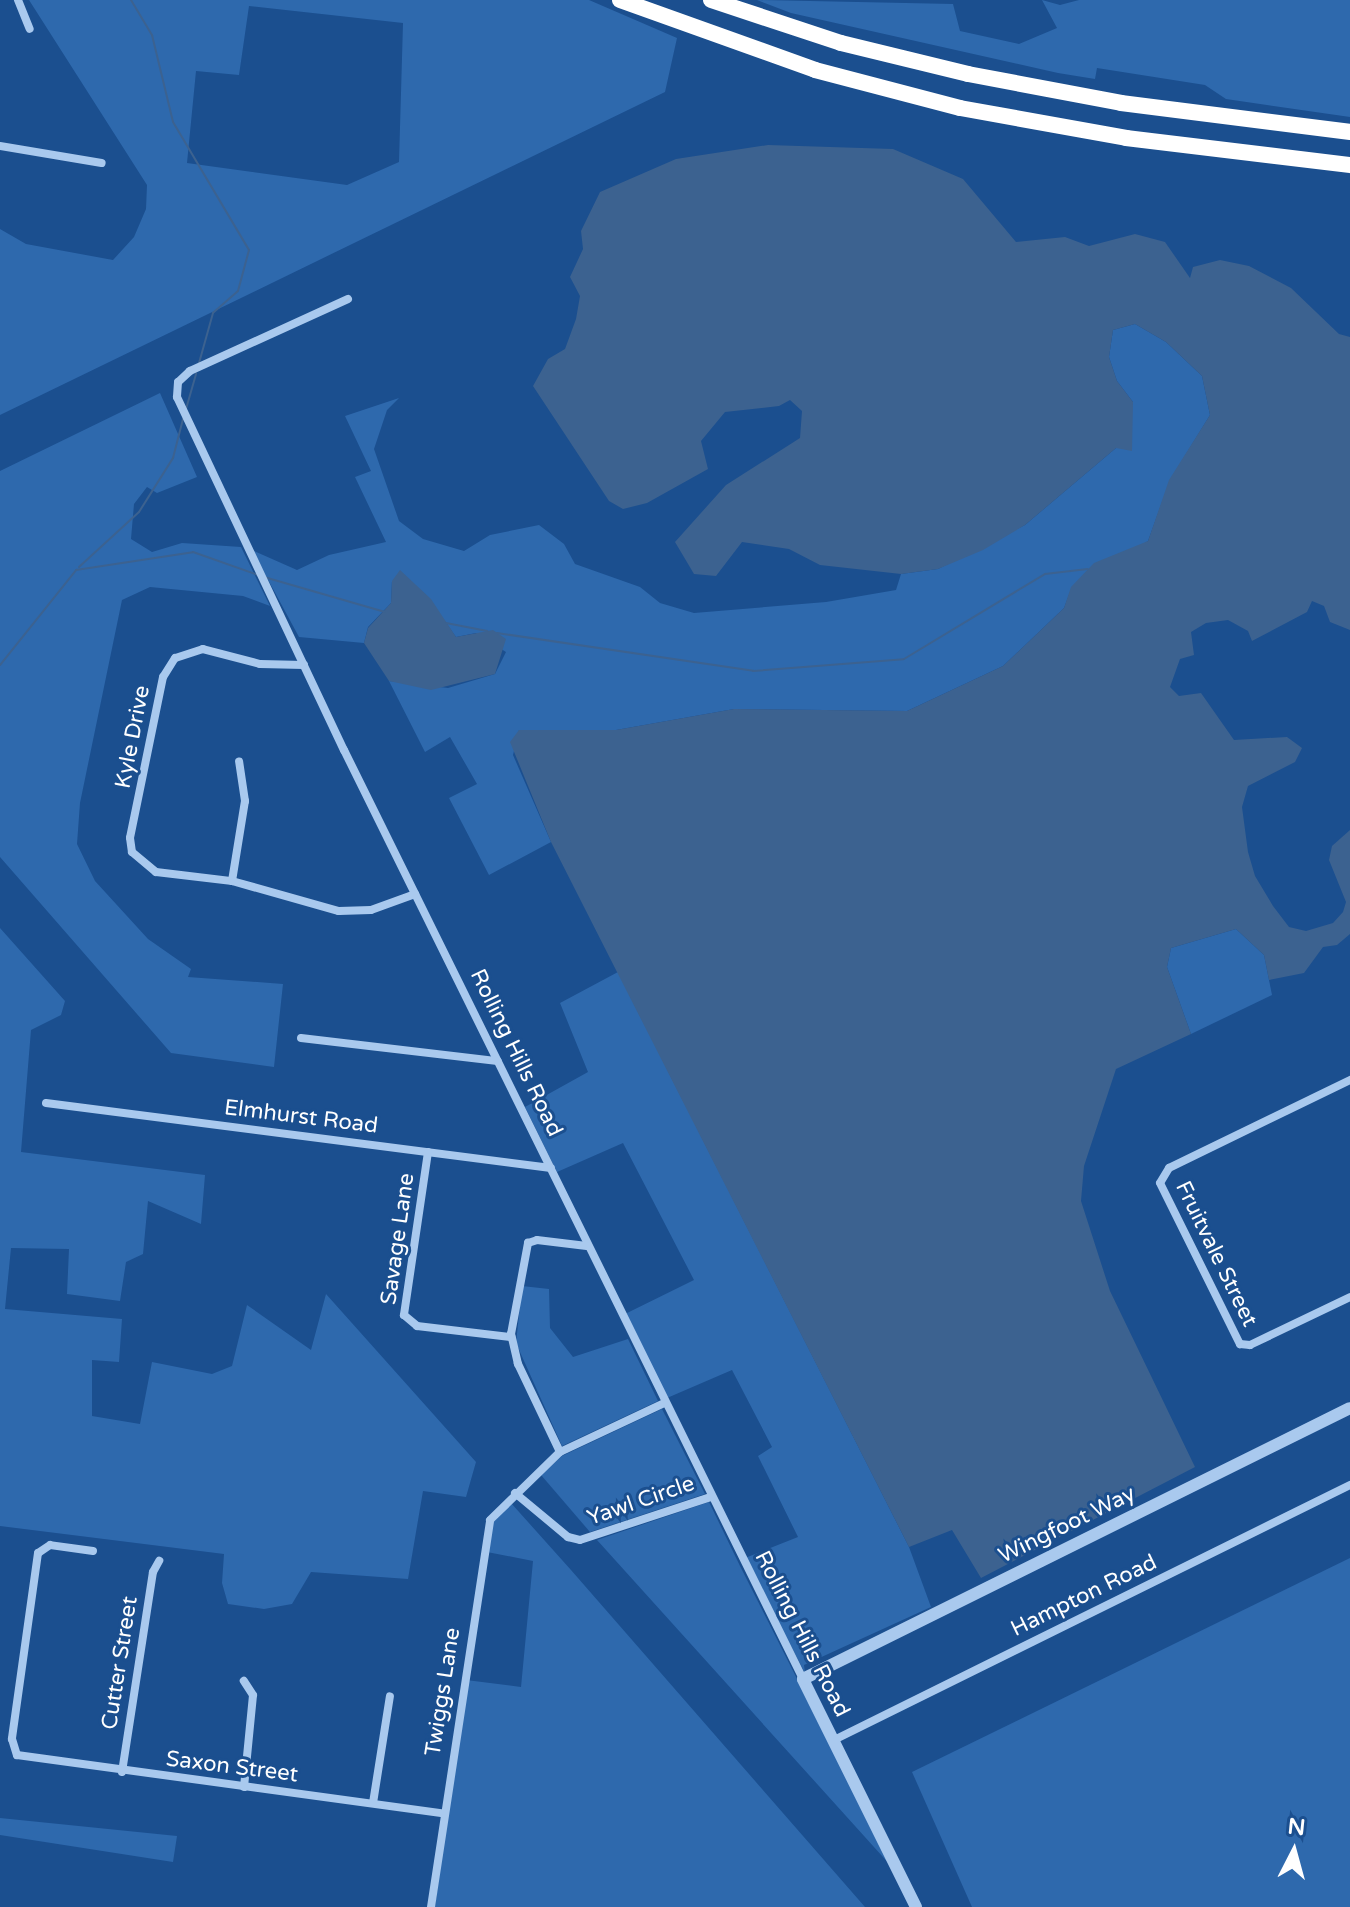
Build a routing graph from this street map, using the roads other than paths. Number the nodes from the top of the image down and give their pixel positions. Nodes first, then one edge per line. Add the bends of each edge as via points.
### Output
1 (18, 0) edge
2 (620, 0) edge
3 (711, 0) edge
4 (30, 29) dead end
5 (1350, 132) edge
6 (0, 146) edge
7 (102, 163) dead end
8 (1350, 165) edge
9 (348, 299) dead end
10 (304, 665) junction
11 (239, 761) dead end
12 (232, 881) junction
13 (415, 894) junction
14 (301, 1038) dead end
15 (498, 1061) junction
16 (1350, 1080) edge
17 (46, 1103) dead end
18 (428, 1152) junction
19 (551, 1168) junction
20 (587, 1246) junction
21 (1350, 1297) edge
22 (511, 1337) junction
23 (664, 1403) junction
24 (1350, 1408) edge
25 (560, 1452) junction
26 (1350, 1485) edge
27 (515, 1493) junction
28 (711, 1497) junction
29 (93, 1551) dead end
30 (159, 1561) dead end
31 (803, 1679) junction
32 (244, 1681) dead end
33 (390, 1696) dead end
34 (834, 1740) junction
35 (122, 1772) junction
36 (244, 1787) junction
37 (373, 1803) junction
38 (443, 1813) junction
39 (431, 1907) edge
40 (916, 1907) edge

1 - 4 street
2 - 8 highway via 815,70 960,108 1126,138
3 - 5 highway via 841,43 983,78 1121,103
6 - 7 street
9 - 10 street, Rolling Hills Road via 190,371 177,388 211,477
10 - 12 street, Kyle Drive via 260,664 196,649 175,658 163,677 130,838 132,852 156,872
10 - 13 street, Rolling Hills Road
11 - 12 street via 245,801
12 - 13 street, Kyle Drive via 352,912
13 - 15 street, Rolling Hills Road
14 - 15 street
15 - 19 street, Rolling Hills Road
16 - 21 street, Fruitvale Street via 1163,1174 1161,1188 1236,1340 1244,1345
17 - 18 street, Elmhurst Road
18 - 19 street, Elmhurst Road
18 - 22 street, Savage Lane via 404,1315 417,1326
19 - 20 street, Rolling Hills Road
20 - 22 street via 528,1243
20 - 23 street, Rolling Hills Road
22 - 25 street via 518,1364
23 - 25 street
23 - 28 street, Rolling Hills Road
24 - 31 street, Wingfoot Way
25 - 27 street
26 - 34 street, Hampton Road
27 - 28 street, Yawl Circle via 568,1537 580,1540
27 - 38 street, Twiggs Lane via 487,1527
28 - 31 street, Rolling Hills Road
29 - 35 street, Saxon Street via 50,1545 38,1553 12,1739 17,1755
30 - 35 street, Cutter Street via 150,1585
31 - 34 street, Rolling Hills Road
32 - 36 street via 253,1695
33 - 37 street
34 - 40 street, Rolling Hills Road
35 - 36 street, Saxon Street
36 - 37 street, Saxon Street
37 - 38 street, Saxon Street
38 - 39 street, Twiggs Lane

